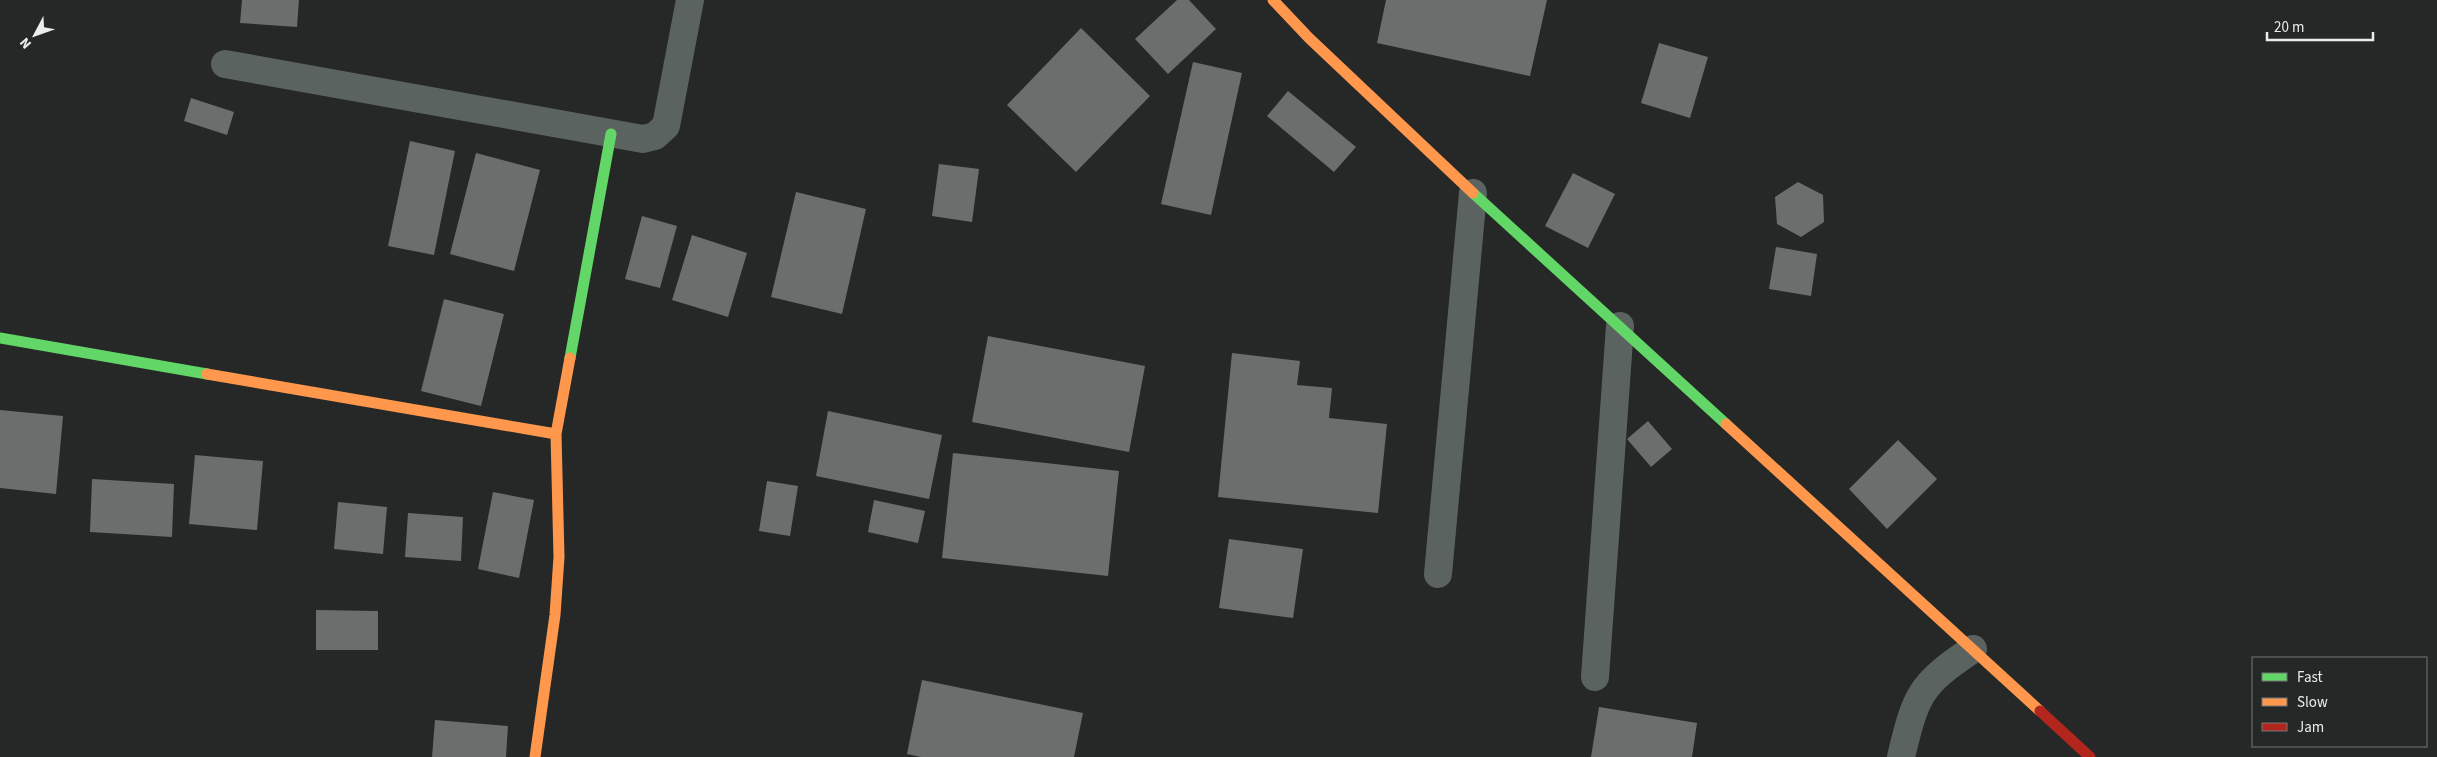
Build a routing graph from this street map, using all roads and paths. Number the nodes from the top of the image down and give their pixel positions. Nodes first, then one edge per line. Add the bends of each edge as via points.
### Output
1 (690, 0) edge
2 (1274, 0) edge
3 (225, 64) dead end
4 (611, 134) junction
5 (1473, 192) junction
6 (1620, 326) junction
7 (0, 338) edge
8 (556, 434) junction
9 (1438, 574) dead end
10 (1973, 649) junction
11 (1595, 677) dead end
12 (535, 757) edge
13 (1901, 757) edge
14 (2090, 757) edge

1 - 4 street via 666,126 655,136 643,139
2 - 5 street via 1309,38
3 - 4 street
4 - 8 street
5 - 6 street
5 - 9 street
6 - 10 street
6 - 11 street
7 - 8 street
8 - 12 street via 559,557 555,615
10 - 13 street via 1944,669 1921,694
10 - 14 street

